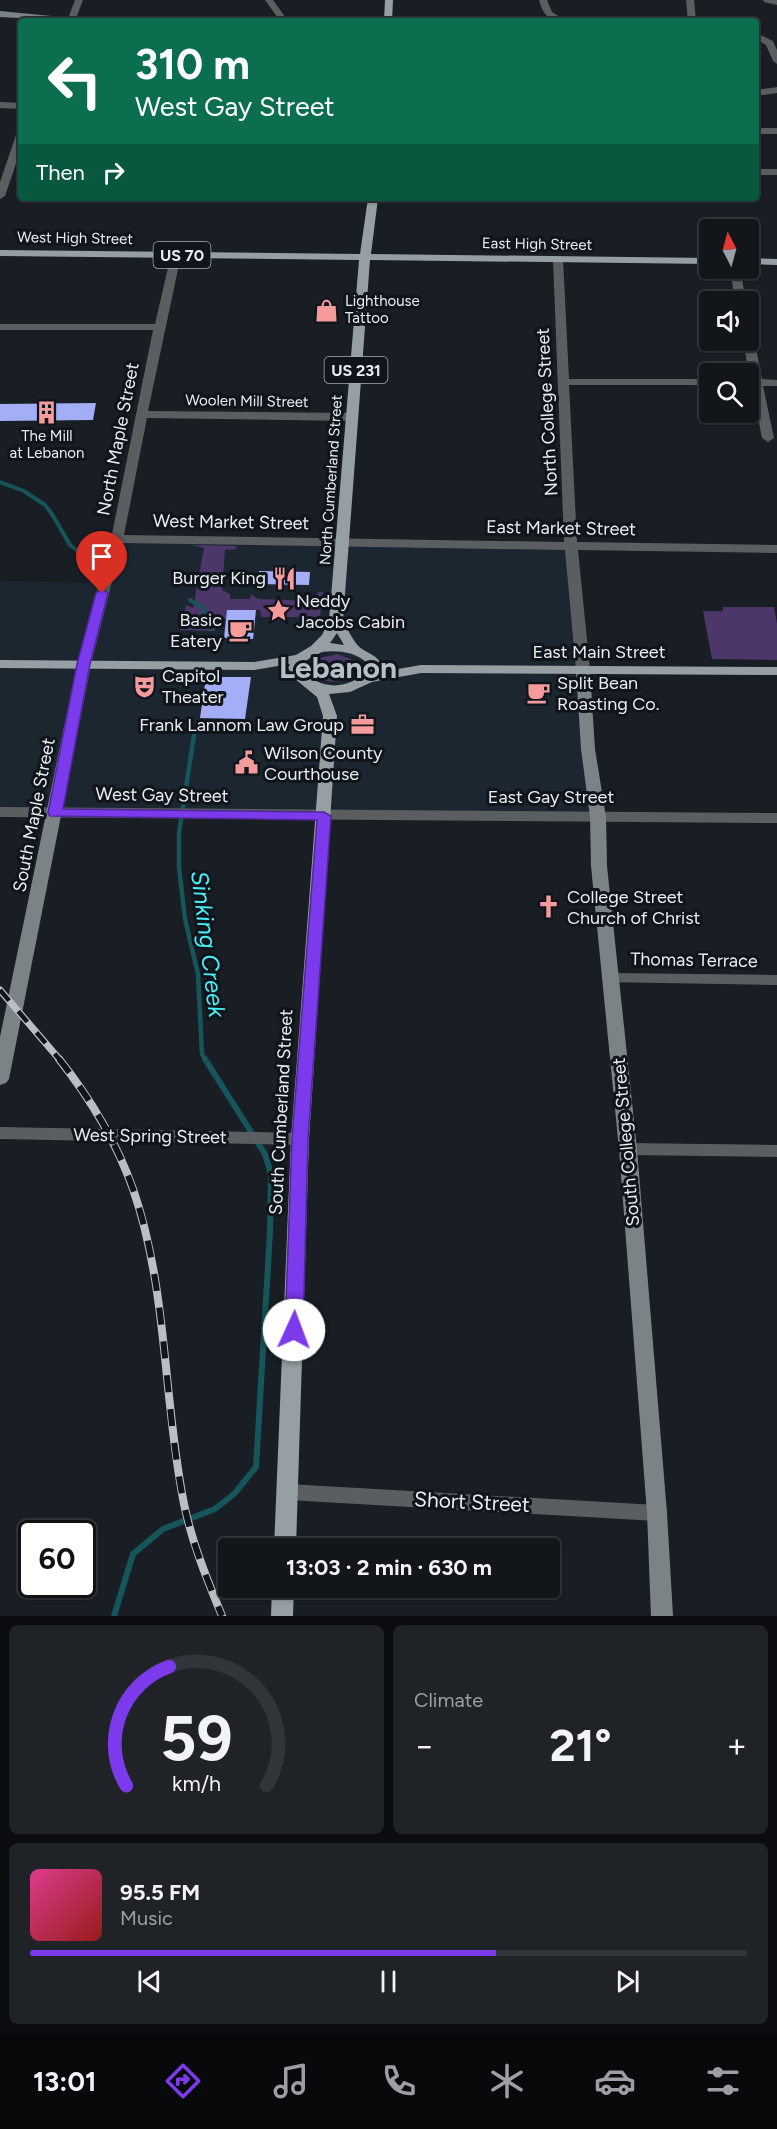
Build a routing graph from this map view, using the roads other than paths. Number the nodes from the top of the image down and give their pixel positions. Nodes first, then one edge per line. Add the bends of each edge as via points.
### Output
1 (79, 0) edge
2 (269, 0) edge
3 (389, 0) edge
4 (543, 0) edge
5 (690, 0) edge
6 (767, 0) edge
7 (777, 2) edge
8 (0, 14) edge
9 (30, 18) edge
10 (72, 18) edge
11 (282, 18) edge
12 (388, 18) edge
13 (553, 18) edge
14 (692, 18) edge
15 (759, 38) edge
16 (777, 61) edge
17 (777, 90) edge
18 (759, 93) edge
19 (0, 105) edge
20 (18, 106) edge
21 (759, 130) edge
22 (777, 131) edge
23 (18, 143) edge
24 (10, 166) edge
25 (759, 172) edge
26 (777, 172) edge
27 (0, 196) edge
28 (373, 201) edge
29 (0, 253) edge
30 (176, 255) junction
31 (365, 256) junction
32 (558, 259) junction
33 (699, 261) edge
34 (759, 261) edge
35 (777, 262) edge
36 (0, 327) edge
37 (160, 327) junction
38 (563, 381) junction
39 (699, 382) edge
40 (759, 382) edge
41 (777, 382) edge
42 (759, 404) edge
43 (142, 414) junction
44 (352, 417) junction
45 (768, 438) dead end
46 (117, 538) junction
47 (344, 542) junction
48 (571, 546) junction
49 (777, 549) edge
50 (336, 621) junction
51 (316, 649) junction
52 (354, 649) junction
53 (368, 656) junction
54 (298, 659) junction
55 (0, 664) edge
56 (84, 664) junction
57 (254, 666) junction
58 (421, 669) junction
59 (584, 670) junction
60 (777, 671) edge
61 (298, 677) junction
62 (364, 681) junction
63 (312, 686) junction
64 (330, 716) junction
65 (0, 813) edge
66 (55, 813) junction
67 (324, 816) junction
68 (598, 817) junction
69 (777, 818) edge
70 (610, 978) junction
71 (777, 980) edge
72 (0, 1079) edge
73 (0, 1133) edge
74 (300, 1139) junction
75 (628, 1149) junction
76 (777, 1151) edge
77 (288, 1492) junction
78 (657, 1513) junction
79 (286, 1538) edge
80 (283, 1598) edge
81 (282, 1616) edge
82 (662, 1616) edge

1 - 10 street
2 - 11 street
3 - 12 main road
4 - 13 street via 545,10
5 - 14 street
6 - 7 street
8 - 9 main road
15 - 16 street via 770,43
17 - 18 street
19 - 20 street
21 - 22 street
23 - 24 street
24 - 27 street
25 - 26 street
28 - 31 main road, North Cumberland Street / US 231
29 - 30 main road, West High Street / US 70
30 - 31 main road, West High Street / US 70
30 - 37 street, North Maple Street
31 - 32 main road, East High Street / US 70
31 - 44 main road, North Cumberland Street / US 231
32 - 33 main road, East High Street / US 70
32 - 38 street, North College Street
34 - 35 main road
36 - 37 street
37 - 43 street, North Maple Street
38 - 39 street
38 - 48 street, North College Street
40 - 41 street
42 - 45 street
43 - 44 street, Woolen Mill Street
43 - 46 street, North Maple Street
44 - 47 main road, North Cumberland Street / US 231
46 - 47 street, West Market Street
46 - 56 street, North Maple Street
47 - 48 street, East Market Street
47 - 50 main road, North Cumberland Street / US 231
48 - 49 street, East Market Street
48 - 59 street, North College Street
50 - 51 main road, North Cumberland Street / US 231
50 - 52 main road
51 - 52 main road, US 231
51 - 54 main road, US 231
52 - 53 main road, US 231
53 - 58 main road, East Main Street
53 - 62 main road via 374,664
54 - 57 main road
54 - 61 main road via 294,668
55 - 56 main road
56 - 57 main road
56 - 66 main road, South Maple Street
57 - 61 main road
58 - 59 main road, East Main Street
58 - 62 main road, East Main Street
59 - 60 main road, East Main Street
59 - 68 main road, South College Street via 588,748
61 - 63 main road
62 - 63 main road, East Main Street via 336,689
62 - 64 main road via 347,693
63 - 64 main road, South Cumberland Street via 323,694
64 - 67 main road, South Cumberland Street
65 - 66 street, West Gay Street
66 - 67 street, West Gay Street
66 - 72 main road, South Maple Street
67 - 68 street, East Gay Street
67 - 74 main road, South Cumberland Street
68 - 69 street, East Gay Street
68 - 70 main road, South College Street
70 - 71 street, Thomas Terrace
70 - 75 main road, South College Street
73 - 74 street, West Spring Street
74 - 77 main road, South Cumberland Street
75 - 76 street
75 - 78 main road, South College Street
77 - 78 street, Short Street
77 - 79 main road, South Cumberland Street
78 - 82 main road, South College Street
80 - 81 main road

